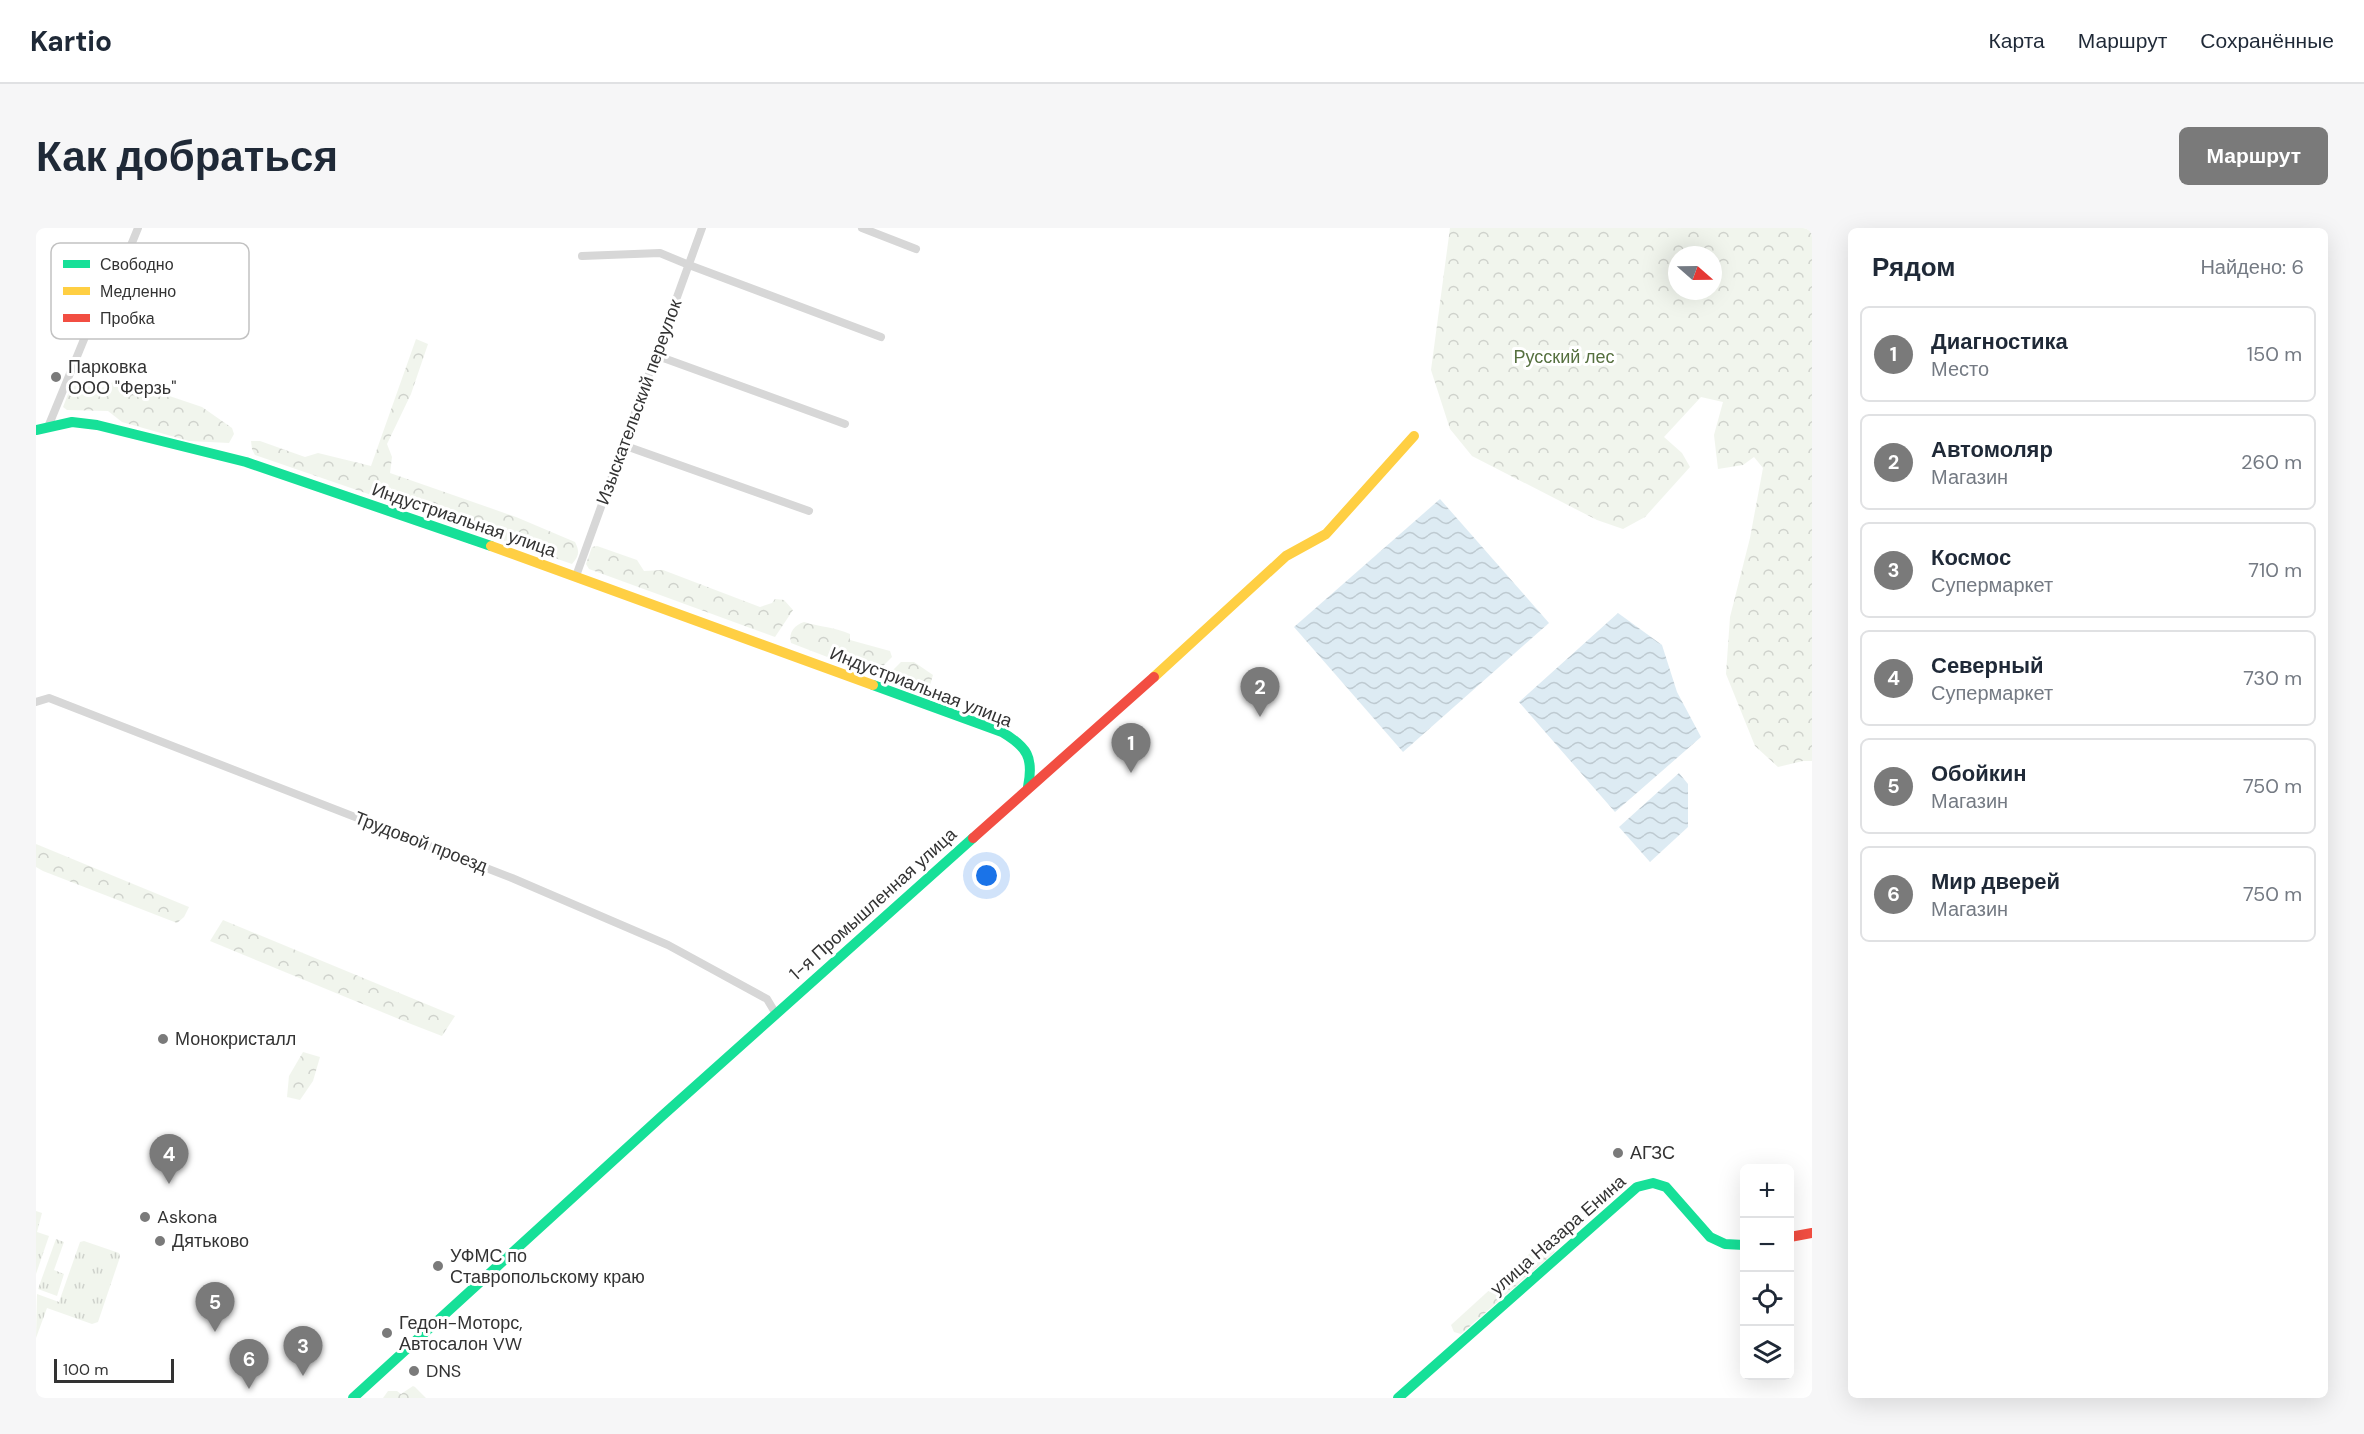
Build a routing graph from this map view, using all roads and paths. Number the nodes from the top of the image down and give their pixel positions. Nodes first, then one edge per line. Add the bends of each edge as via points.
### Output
1 (138, 228) edge
2 (702, 228) edge
3 (862, 228) edge
4 (132, 243) edge
5 (916, 249) dead end
6 (582, 256) dead end
7 (689, 265) junction
8 (881, 337) dead end
9 (84, 339) edge
10 (655, 355) junction
11 (845, 424) dead end
12 (48, 427) junction
13 (36, 430) edge
14 (1414, 436) dead end
15 (623, 445) junction
16 (809, 512) dead end
17 (576, 576) junction
18 (36, 702) edge
19 (1028, 787) junction
20 (776, 1014) junction
21 (1812, 1233) edge
22 (1794, 1236) edge
23 (1740, 1246) edge
24 (353, 1398) edge
25 (1398, 1398) edge

1 - 4 street
2 - 7 street, Изыскательский переулок
3 - 5 street
6 - 7 street via 660,254
7 - 8 street
7 - 10 street, Изыскательский переулок
9 - 12 street
10 - 11 street
10 - 15 street, Изыскательский переулок
12 - 13 street, Индустриальная улица
12 - 17 street, Индустриальная улица via 72,422 97,425 235,458
14 - 19 street, 1-я Промышленная улица via 1326,534 1286,556
15 - 16 street
15 - 17 street, Изыскательский переулок
17 - 19 street, Индустриальная улица via 1002,732 1020,743 1030,756 1033,770
18 - 20 street, Трудовой проезд via 49,698 512,878 668,945 767,999
19 - 20 street, 1-я Промышленная улица
20 - 24 street, 1-я Промышленная улица
21 - 22 street
23 - 25 street, улица Назара Енина via 1711,1238 1666,1186 1646,1182

